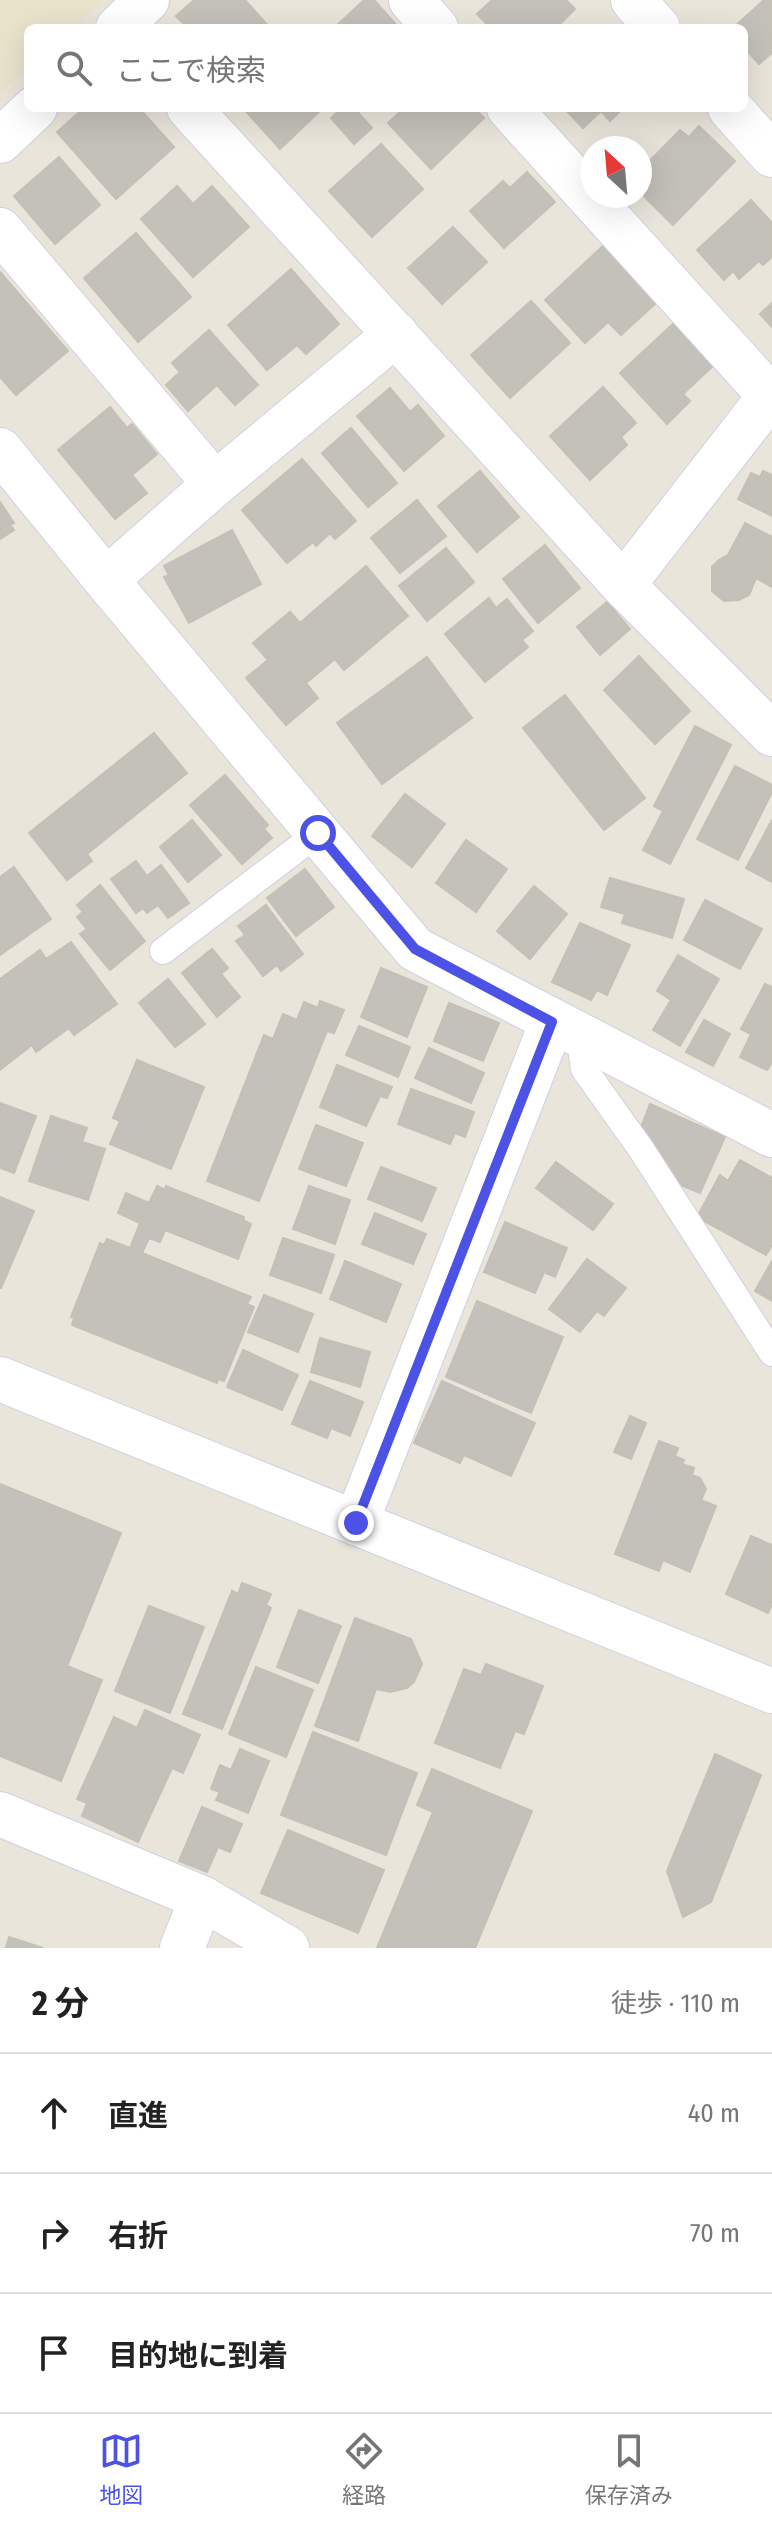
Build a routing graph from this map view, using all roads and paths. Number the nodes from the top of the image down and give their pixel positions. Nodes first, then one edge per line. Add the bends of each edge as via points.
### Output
1 (147, 0) edge
2 (411, 0) edge
3 (633, 0) edge
4 (122, 24) edge
5 (432, 24) edge
6 (654, 24) edge
7 (31, 112) edge
8 (193, 112) edge
9 (513, 112) edge
10 (734, 112) edge
11 (0, 141) edge
12 (772, 155) edge
13 (0, 230) edge
14 (396, 334) junction
15 (0, 450) edge
16 (215, 484) junction
17 (106, 580) junction
18 (623, 585) junction
19 (772, 734) edge
20 (318, 833) junction
21 (163, 951) dead end
22 (565, 1028) junction
23 (772, 1135) edge
24 (772, 1353) edge
25 (0, 1379) edge
26 (356, 1523) junction
27 (772, 1691) edge
28 (0, 1814) edge
29 (202, 1898) junction
30 (182, 1948) edge
31 (287, 1948) edge

1 - 4 street
2 - 5 street
3 - 6 street
7 - 11 street
8 - 14 street
9 - 18 street via 770,396
10 - 12 street
13 - 16 street
14 - 16 street
14 - 18 street
15 - 17 street
16 - 17 street
17 - 20 street
18 - 19 street
20 - 21 lane
20 - 22 street via 415,949
22 - 23 street
22 - 24 lane via 584,1069
22 - 26 street
25 - 26 street
26 - 27 street
28 - 29 street
29 - 30 street
29 - 31 street

